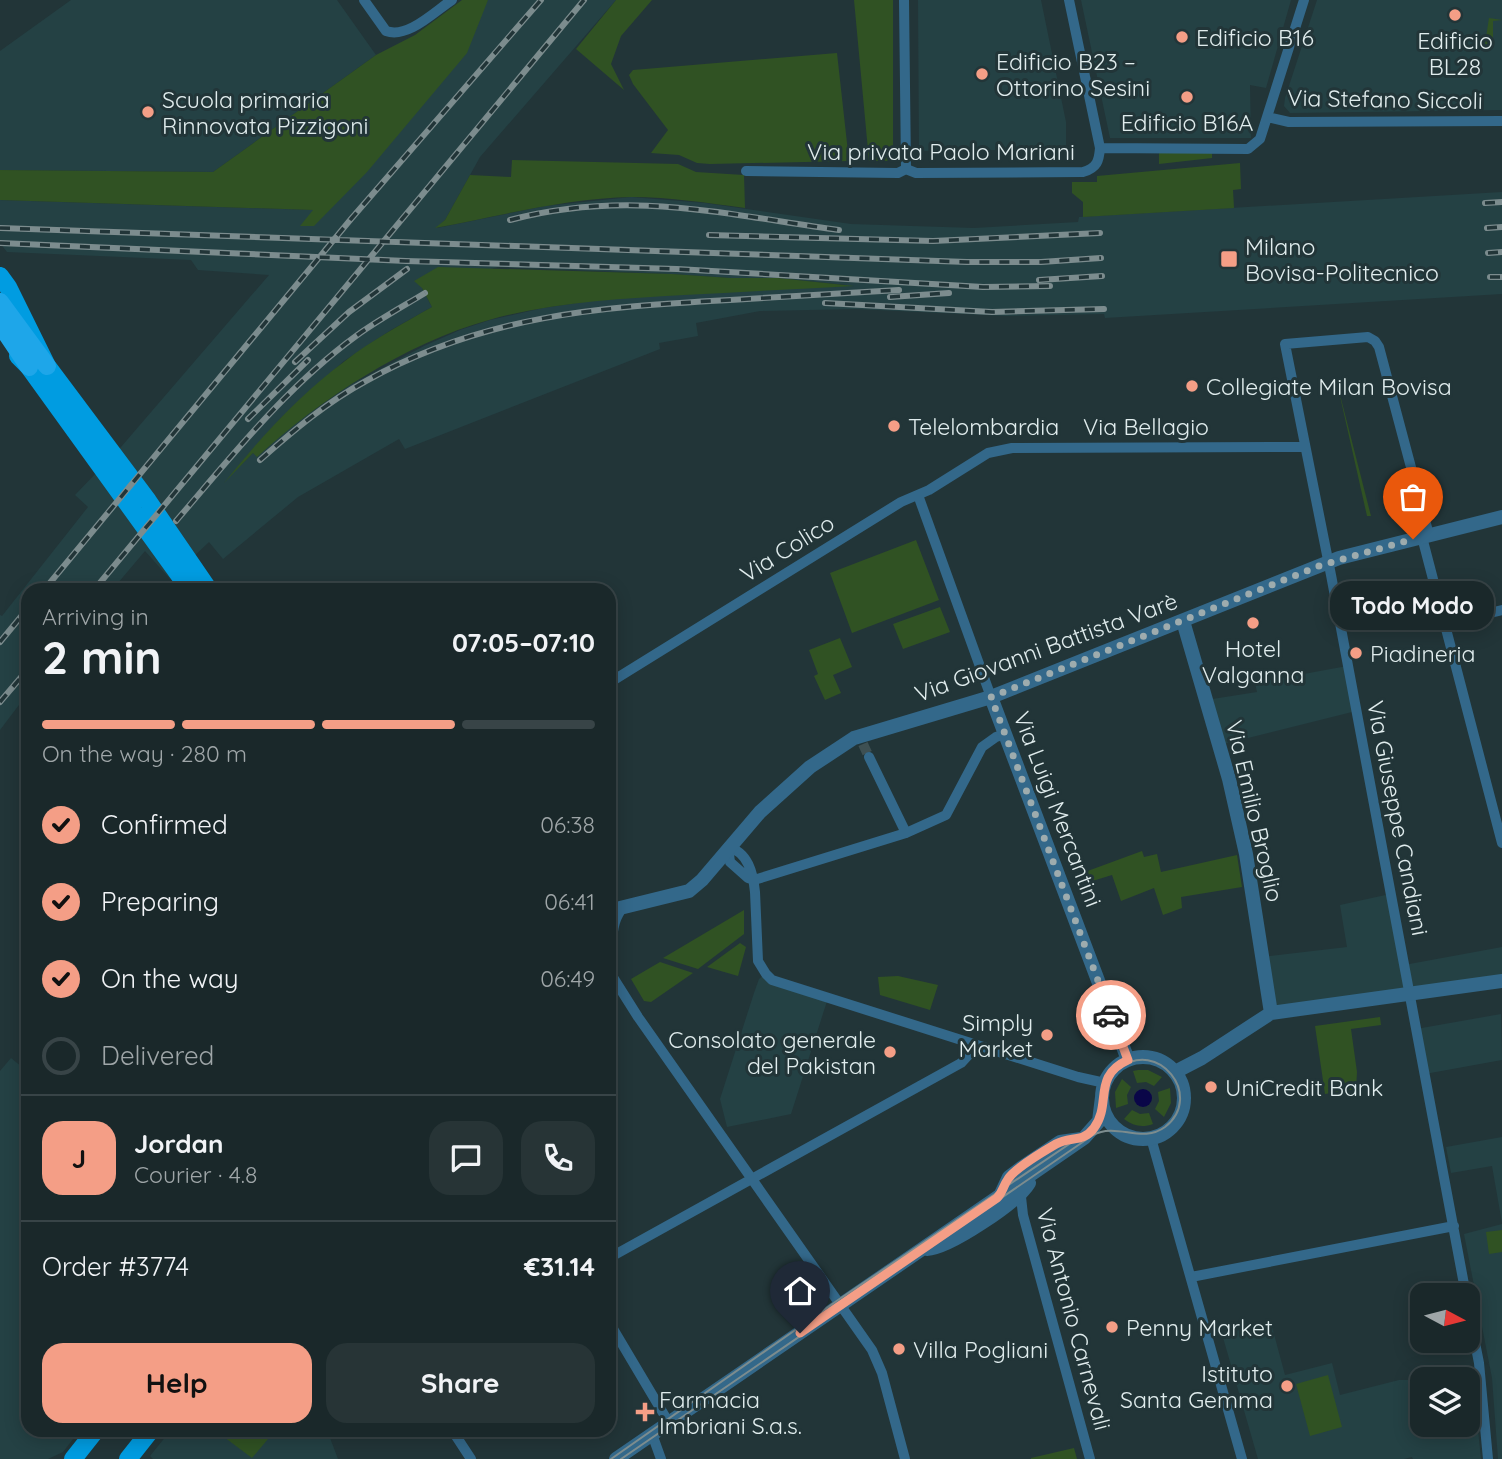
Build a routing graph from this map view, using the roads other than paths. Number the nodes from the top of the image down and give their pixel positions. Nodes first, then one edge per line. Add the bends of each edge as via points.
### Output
1 (364, 0) edge
2 (452, 0) edge
3 (904, 0) edge
4 (1069, 0) edge
5 (1304, 0) edge
6 (1267, 117) junction
7 (1502, 121) edge
8 (1100, 148) junction
9 (906, 169) junction
10 (746, 171) dead end
11 (3, 288) edge
12 (0, 324) edge
13 (0, 337) edge
14 (38, 367) junction
15 (1304, 447) junction
16 (988, 453) joint
17 (918, 495) junction
18 (1502, 517) edge
19 (1425, 536) junction
20 (1329, 562) junction
21 (183, 566) junction
22 (188, 583) edge
23 (201, 583) edge
24 (1502, 610) edge
25 (1183, 621) junction
26 (1444, 624) junction
27 (616, 679) edge
28 (991, 697) junction
29 (1005, 734) junction
30 (869, 757) tunnel mouth
31 (906, 833) junction
32 (1502, 843) edge
33 (728, 847) junction
34 (754, 880) junction
35 (616, 908) edge
36 (1502, 981) edge
37 (616, 982) edge
38 (1409, 994) junction
39 (1270, 1013) junction
40 (975, 1044) junction
41 (1128, 1060) junction
42 (1175, 1072) junction
43 (1104, 1090) junction
44 (1128, 1136) junction
45 (1084, 1138) junction
46 (1150, 1138) junction
47 (1037, 1171) junction
48 (752, 1180) junction
49 (1024, 1190) junction
50 (997, 1198) junction
51 (1454, 1226) junction
52 (916, 1253) junction
53 (616, 1254) edge
54 (1191, 1277) junction
55 (1464, 1283) edge
56 (841, 1305) junction
57 (616, 1334) edge
58 (1477, 1353) edge
59 (669, 1423) junction
60 (652, 1434) junction
61 (90, 1437) edge
62 (145, 1437) edge
63 (457, 1437) edge
64 (73, 1459) edge
65 (128, 1459) edge
66 (471, 1459) edge
67 (616, 1459) edge
68 (661, 1459) edge
69 (905, 1459) edge
70 (1090, 1459) edge
71 (1242, 1459) edge
72 (1488, 1459) edge

1 - 2 street via 386,31 398,33
3 - 9 street
4 - 8 street
5 - 6 street
6 - 7 street, Via Stefano Siccoli via 1289,122
6 - 8 street, Via privata Paolo Mariani via 1260,139 1248,149
8 - 9 street, Via privata Paolo Mariani via 1097,164 1083,172 916,173
9 - 10 street, Via privata Paolo Mariani via 898,173
11 - 14 highway
12 - 14 highway
13 - 14 main road
14 - 21 main road
15 - 16 street, Via Bellagio via 1012,448
15 - 19 street, Via Giuseppe Candiani via 1285,344 1372,338 1379,347
15 - 20 street, Via Giuseppe Candiani
16 - 17 street, Via Colico
17 - 27 street, Via Colico
17 - 28 street, Via Luigi Mercantini
18 - 19 street, Via Giovanni Battista Varè
19 - 20 street, Via Giovanni Battista Varè
19 - 26 street
20 - 25 street, Via Giovanni Battista Varè
20 - 38 street, Via Giuseppe Candiani
21 - 22 main road
21 - 23 main road
24 - 26 street
25 - 28 street, Via Giovanni Battista Varè
25 - 39 street, Via Emilio Broglio via 1246,853
26 - 32 street
28 - 29 street, Via Luigi Mercantini
28 - 33 street, Via Giovanni Battista Varè via 861,740 810,767
29 - 31 street via 982,747 946,815
29 - 41 street, Via Luigi Mercantini
30 - 31 street
31 - 34 street
33 - 34 street via 730,862
33 - 35 street, Via Giovanni Battista Varè via 689,891
34 - 40 street via 758,961 772,979
36 - 38 street
37 - 48 street
38 - 39 street
38 - 51 street, Via Giuseppe Candiani via 1421,1082
39 - 42 street
40 - 43 street
40 - 48 street via 961,1063
41 - 42 street via 1150,1058
41 - 43 street via 1113,1070
42 - 46 street via 1183,1091 1181,1113 1168,1130
43 - 44 street via 1103,1108 1109,1121
43 - 45 street via 1099,1121
44 - 45 street via 1106,1130
44 - 46 street
45 - 47 street
45 - 50 street via 1059,1142 1021,1168 1009,1177
46 - 54 street
47 - 49 street
47 - 50 street
48 - 53 street
48 - 56 street
49 - 52 street via 954,1240
49 - 70 street, Via Antonio Carnevali via 1023,1215
50 - 52 street
51 - 54 street
51 - 55 street, Via Giuseppe Candiani
52 - 56 street
54 - 71 street
56 - 59 street
56 - 69 street via 882,1373
57 - 59 street
58 - 72 street
59 - 60 street
60 - 67 street
60 - 68 street
61 - 64 main road
62 - 65 main road
63 - 66 street

